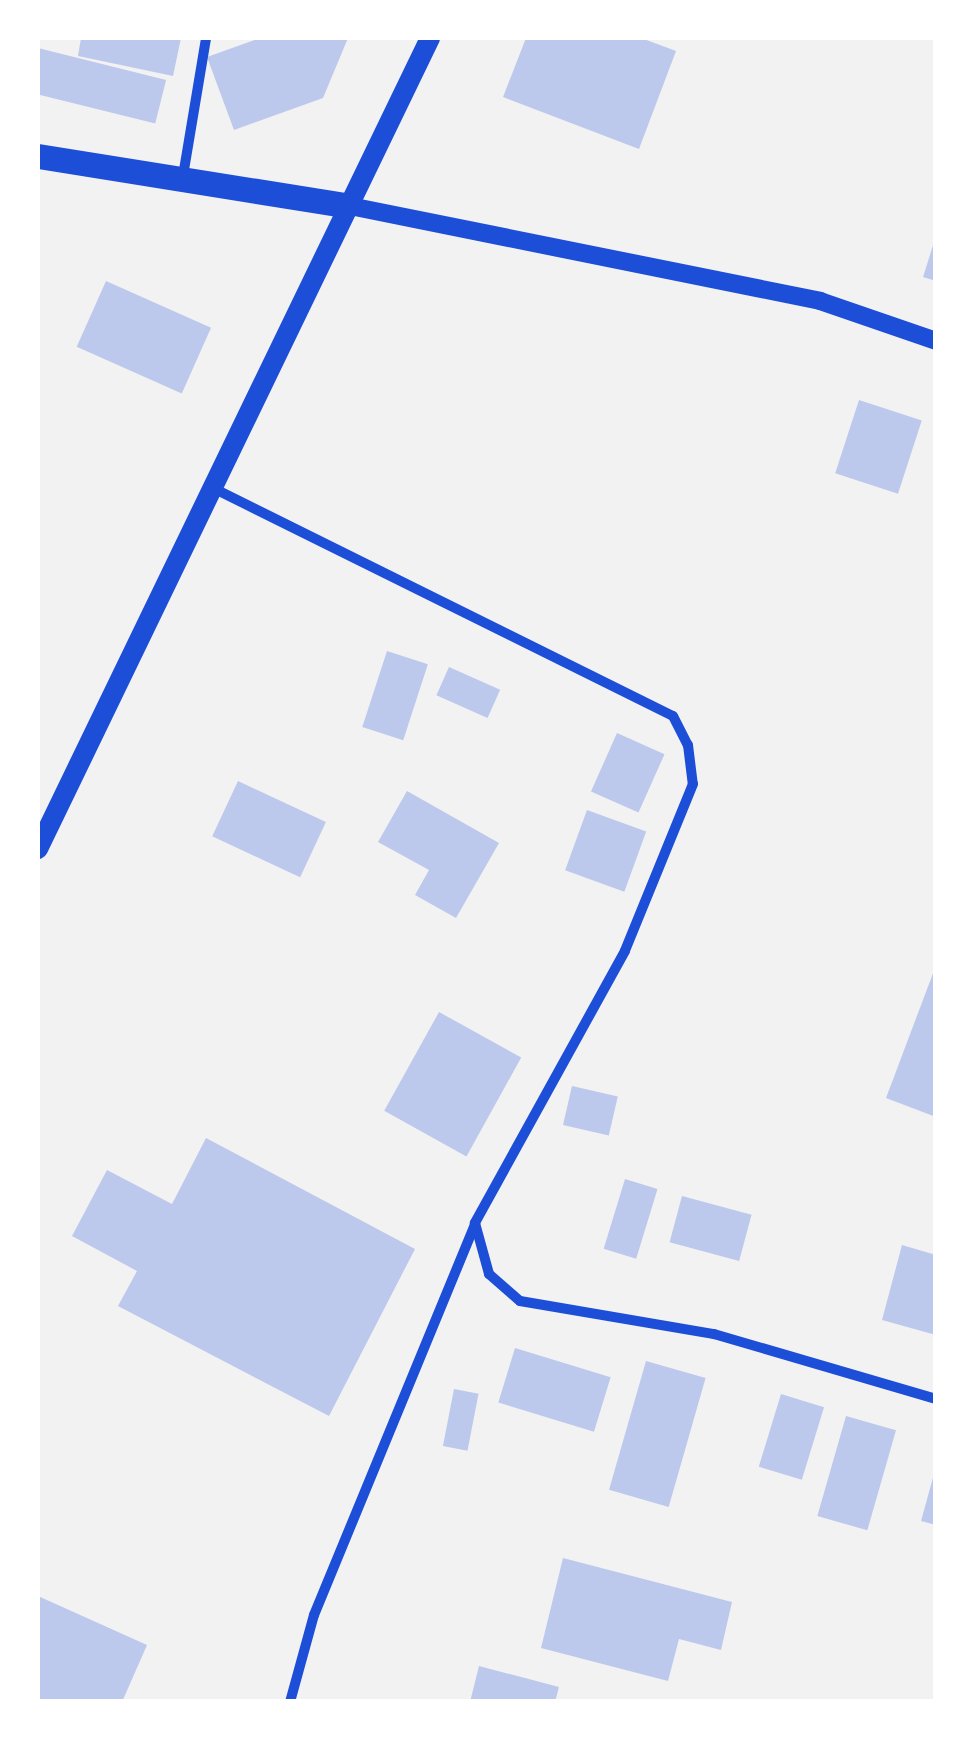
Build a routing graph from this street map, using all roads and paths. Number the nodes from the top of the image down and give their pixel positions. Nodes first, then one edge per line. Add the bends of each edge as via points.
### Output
1 (206, 38) edge
2 (430, 38) edge
3 (38, 156) edge
4 (183, 176) junction
5 (345, 205) junction
6 (936, 341) edge
7 (212, 488) junction
8 (38, 849) edge
9 (476, 1223) junction
10 (936, 1398) edge
11 (290, 1702) edge

1 - 4 street
2 - 5 main road
3 - 4 main road
4 - 5 main road
5 - 6 street via 820,301
5 - 7 main road
7 - 8 main road
7 - 9 street via 673,716 688,745 694,784 626,951
9 - 10 street via 489,1274 520,1301 714,1334
9 - 11 street via 314,1615

